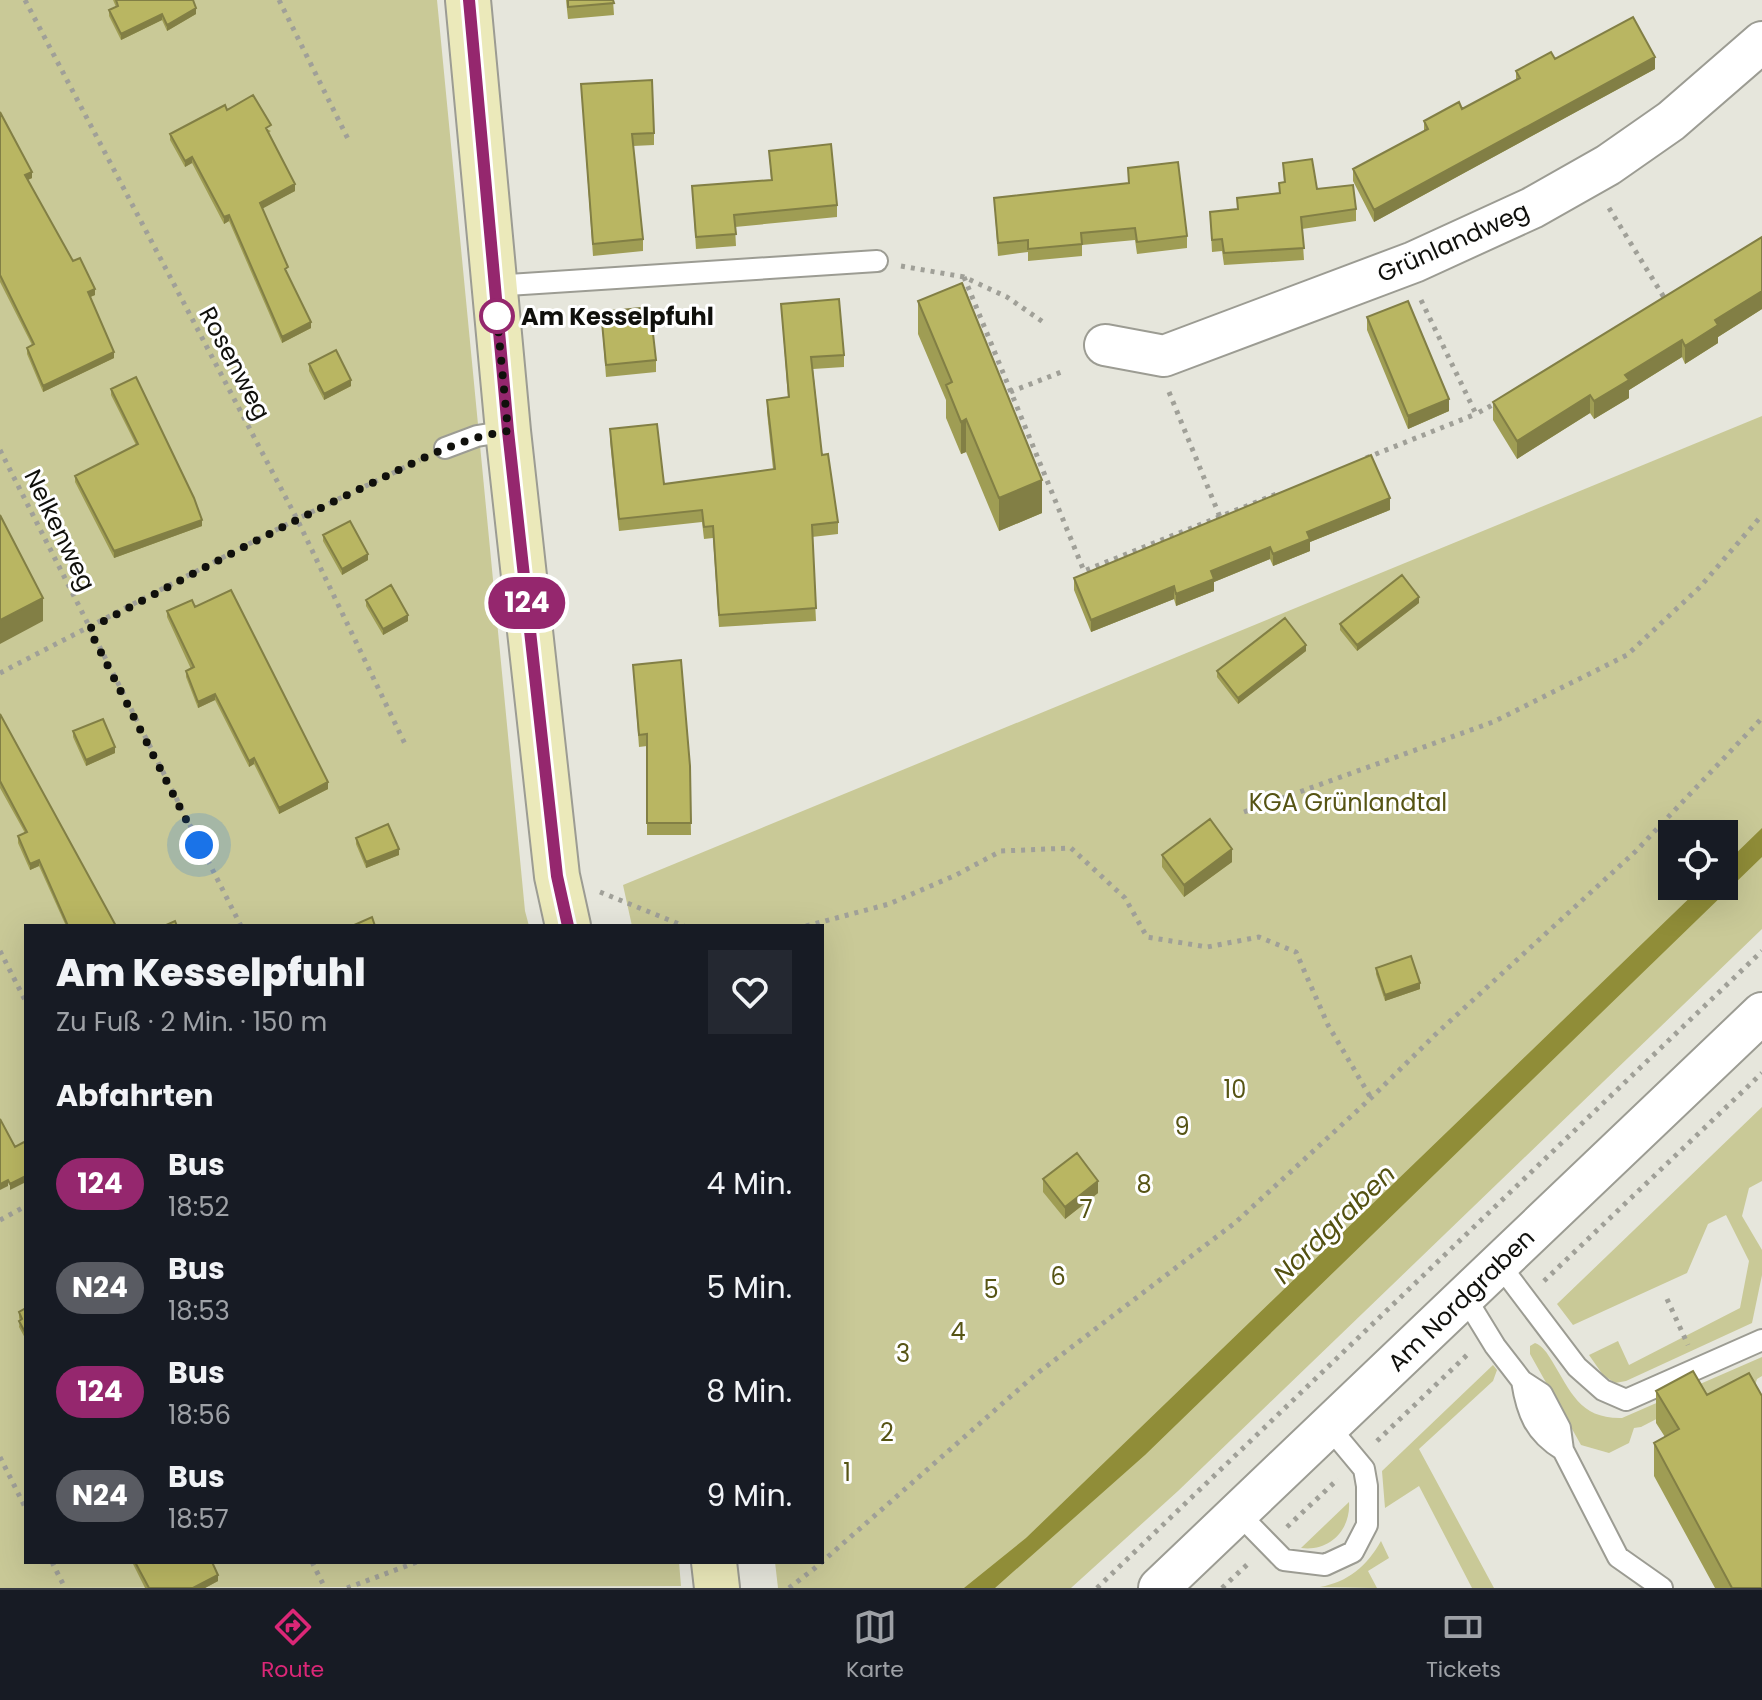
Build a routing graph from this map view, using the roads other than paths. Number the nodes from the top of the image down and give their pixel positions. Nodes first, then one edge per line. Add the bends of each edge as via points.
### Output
1 (468, 0) edge
2 (1762, 42) edge
3 (877, 261) road end
4 (494, 286) junction
5 (1105, 345) dead end
6 (508, 431) junction
7 (445, 448) road end
8 (568, 924) edge
9 (1762, 1013) edge
10 (1499, 1264) junction
11 (1465, 1297) junction
12 (1762, 1340) edge
13 (1329, 1427) junction
14 (1238, 1513) junction
15 (1159, 1588) edge
16 (1662, 1588) edge

1 - 4 main road
2 - 5 street, Grünlandweg via 1671,121 1532,208 1414,262 1164,356
3 - 4 lane
4 - 6 main road
6 - 7 lane
6 - 8 main road via 557,876
9 - 10 street, Am Nordgraben
10 - 11 street, Am Nordgraben
10 - 12 lane via 1577,1367 1603,1390 1626,1400
11 - 13 street, Am Nordgraben
11 - 16 lane via 1522,1381 1526,1405 1543,1438 1563,1450 1618,1557
13 - 14 street, Am Nordgraben
13 - 14 lane via 1364,1469 1367,1525 1353,1552 1325,1565 1284,1560
14 - 15 street, Am Nordgraben

